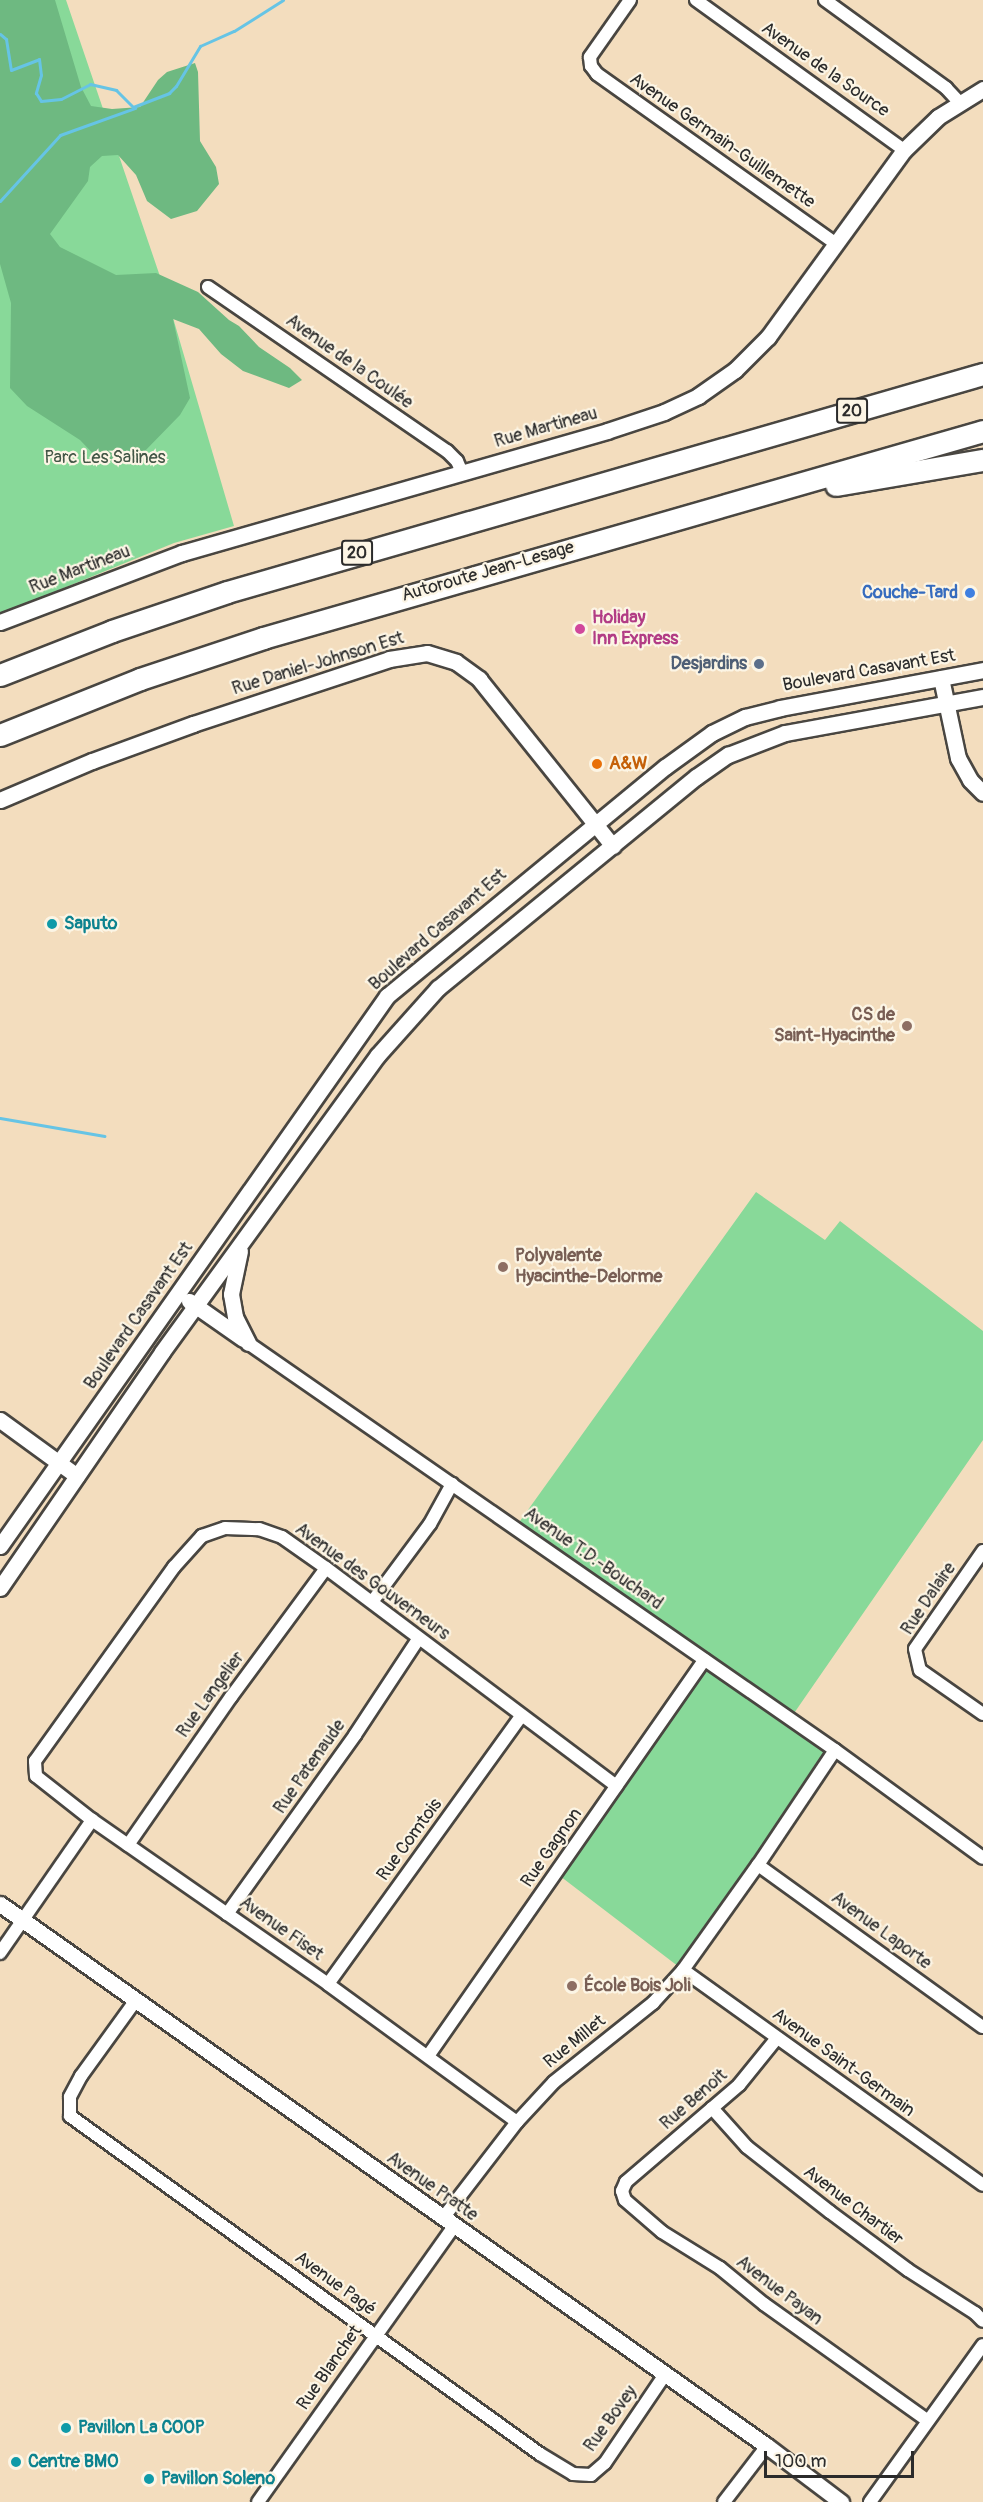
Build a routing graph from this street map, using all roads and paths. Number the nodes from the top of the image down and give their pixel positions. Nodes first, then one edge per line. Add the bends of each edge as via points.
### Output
1 (630, 0) edge
2 (696, 0) edge
3 (825, 0) edge
4 (983, 89) edge
5 (959, 102) junction
6 (904, 150) junction
7 (836, 243) junction
8 (208, 287) dead end
9 (983, 374) edge
10 (983, 431) edge
11 (983, 460) edge
12 (462, 473) junction
13 (726, 504) junction
14 (0, 622) edge
15 (983, 670) edge
16 (0, 675) edge
17 (941, 678) junction
18 (983, 696) edge
19 (946, 704) junction
20 (0, 735) edge
21 (983, 793) edge
22 (0, 800) edge
23 (595, 824) junction
24 (613, 846) junction
25 (242, 1244) junction
26 (179, 1295) junction
27 (197, 1307) junction
28 (248, 1343) junction
29 (0, 1420) edge
30 (59, 1463) junction
31 (77, 1476) junction
32 (452, 1484) junction
33 (0, 1546) edge
34 (983, 1551) edge
35 (326, 1568) junction
36 (0, 1588) edge
37 (372, 1602) junction
38 (419, 1638) junction
39 (704, 1660) junction
40 (983, 1714) edge
41 (521, 1716) junction
42 (835, 1750) junction
43 (35, 1761) joint
44 (616, 1786) junction
45 (92, 1820) junction
46 (128, 1845) junction
47 (983, 1857) edge
48 (758, 1864) junction
49 (0, 1904) edge
50 (227, 1914) junction
51 (23, 1921) junction
52 (0, 1953) edge
53 (682, 1970) junction
54 (328, 1984) junction
55 (136, 2000) junction
56 (983, 2027) edge
57 (777, 2038) junction
58 (428, 2056) junction
59 (712, 2109) junction
60 (517, 2122) junction
61 (626, 2182) joint
62 (983, 2185) edge
63 (448, 2222) junction
64 (983, 2321) edge
65 (375, 2335) junction
66 (983, 2345) edge
67 (664, 2376) junction
68 (928, 2421) junction
69 (766, 2446) junction
70 (582, 2475) joint
71 (258, 2502) edge
72 (724, 2502) edge
73 (841, 2502) edge
74 (870, 2502) edge

1 - 7 street, Avenue Germain-Guillemette via 590,57 597,75
2 - 6 street, Avenue de la Source
3 - 5 street via 946,88
4 - 5 street, Rue Martineau
5 - 6 street, Rue Martineau
6 - 7 street, Rue Martineau
7 - 12 street, Rue Martineau via 762,344 698,396 636,422
8 - 12 street, Avenue de la Coulée via 447,451
9 - 16 highway, 20 via 237,589 130,624
10 - 13 highway, Autoroute Jean-Lesage
11 - 13 highway
12 - 14 street, Rue Martineau via 182,553
13 - 20 highway, Autoroute Jean-Lesage via 238,645
15 - 17 street, Boulevard Casavant Est
17 - 19 street
17 - 23 street, Boulevard Casavant Est via 791,705 739,720 698,742
18 - 19 street
19 - 21 street via 958,758 970,780
19 - 24 street via 791,731 746,746 704,771
22 - 23 street, Rue Daniel-Johnson Est via 184,727 389,659 427,653 456,662 479,679
23 - 24 street, Rue Daniel-Johnson Est
23 - 26 street, Boulevard Casavant Est via 387,996
24 - 25 street via 438,988 378,1055
25 - 27 street
25 - 28 street via 231,1294 235,1317
26 - 27 street, Avenue T.D.-Bouchard
26 - 30 street, Boulevard Casavant Est
27 - 28 street, Avenue T.D.-Bouchard
27 - 31 street
28 - 32 street, Avenue T.D.-Bouchard
29 - 30 street
30 - 31 street
30 - 33 street, Boulevard Casavant Est
31 - 36 street
32 - 37 street via 430,1524
32 - 39 street, Avenue T.D.-Bouchard
34 - 40 street, Rue Dalaire via 915,1649 920,1670
35 - 37 street, Avenue des Gouverneurs
35 - 43 street, Avenue des Gouverneurs via 282,1537 259,1529 225,1528 202,1536 174,1567
35 - 46 street, Rue Langelier
37 - 38 street, Avenue des Gouverneurs
38 - 41 street, Avenue des Gouverneurs
38 - 50 street, Rue Patenaude
39 - 42 street, Avenue T.D.-Bouchard
39 - 44 street, Rue Gagnon
41 - 44 street, Avenue des Gouverneurs
41 - 54 street, Rue Comtois
42 - 47 street, Avenue T.D.-Bouchard
42 - 48 street, Rue Millet
43 - 45 street, Avenue Fiset via 36,1776
44 - 58 street, Rue Gagnon
45 - 46 street, Avenue Fiset
45 - 51 street
46 - 50 street, Avenue Fiset
48 - 53 street, Rue Millet
48 - 56 street, Avenue Laporte
49 - 51 street, Avenue Pratte
50 - 54 street, Avenue Fiset
51 - 52 street
51 - 55 street, Avenue Pratte
53 - 57 street, Avenue Saint-Germain
53 - 60 street, Rue Millet via 653,2003 554,2082
54 - 58 street, Avenue Fiset
55 - 63 street, Avenue Pratte
55 - 65 street, Avenue Pagé via 81,2076 70,2097 70,2116
57 - 59 street, Rue Benoit via 740,2085
57 - 62 street, Avenue Saint-Germain
58 - 60 street, Avenue Fiset
59 - 61 street, Rue Benoit
59 - 64 street, Avenue Chartier via 747,2147 830,2212
60 - 63 street, Rue Millet
61 - 68 street, Avenue Payan via 622,2191 625,2200 662,2232 720,2268
63 - 65 street, Rue Blanchet
63 - 67 street, Avenue Pratte
65 - 70 street, Avenue Pagé via 540,2454 573,2474
65 - 71 street, Rue Blanchet
66 - 68 street
67 - 69 street, Avenue Pratte
67 - 70 street, Rue Bovey via 605,2463 591,2475
68 - 74 street
69 - 72 street
69 - 73 street, Avenue Pratte

